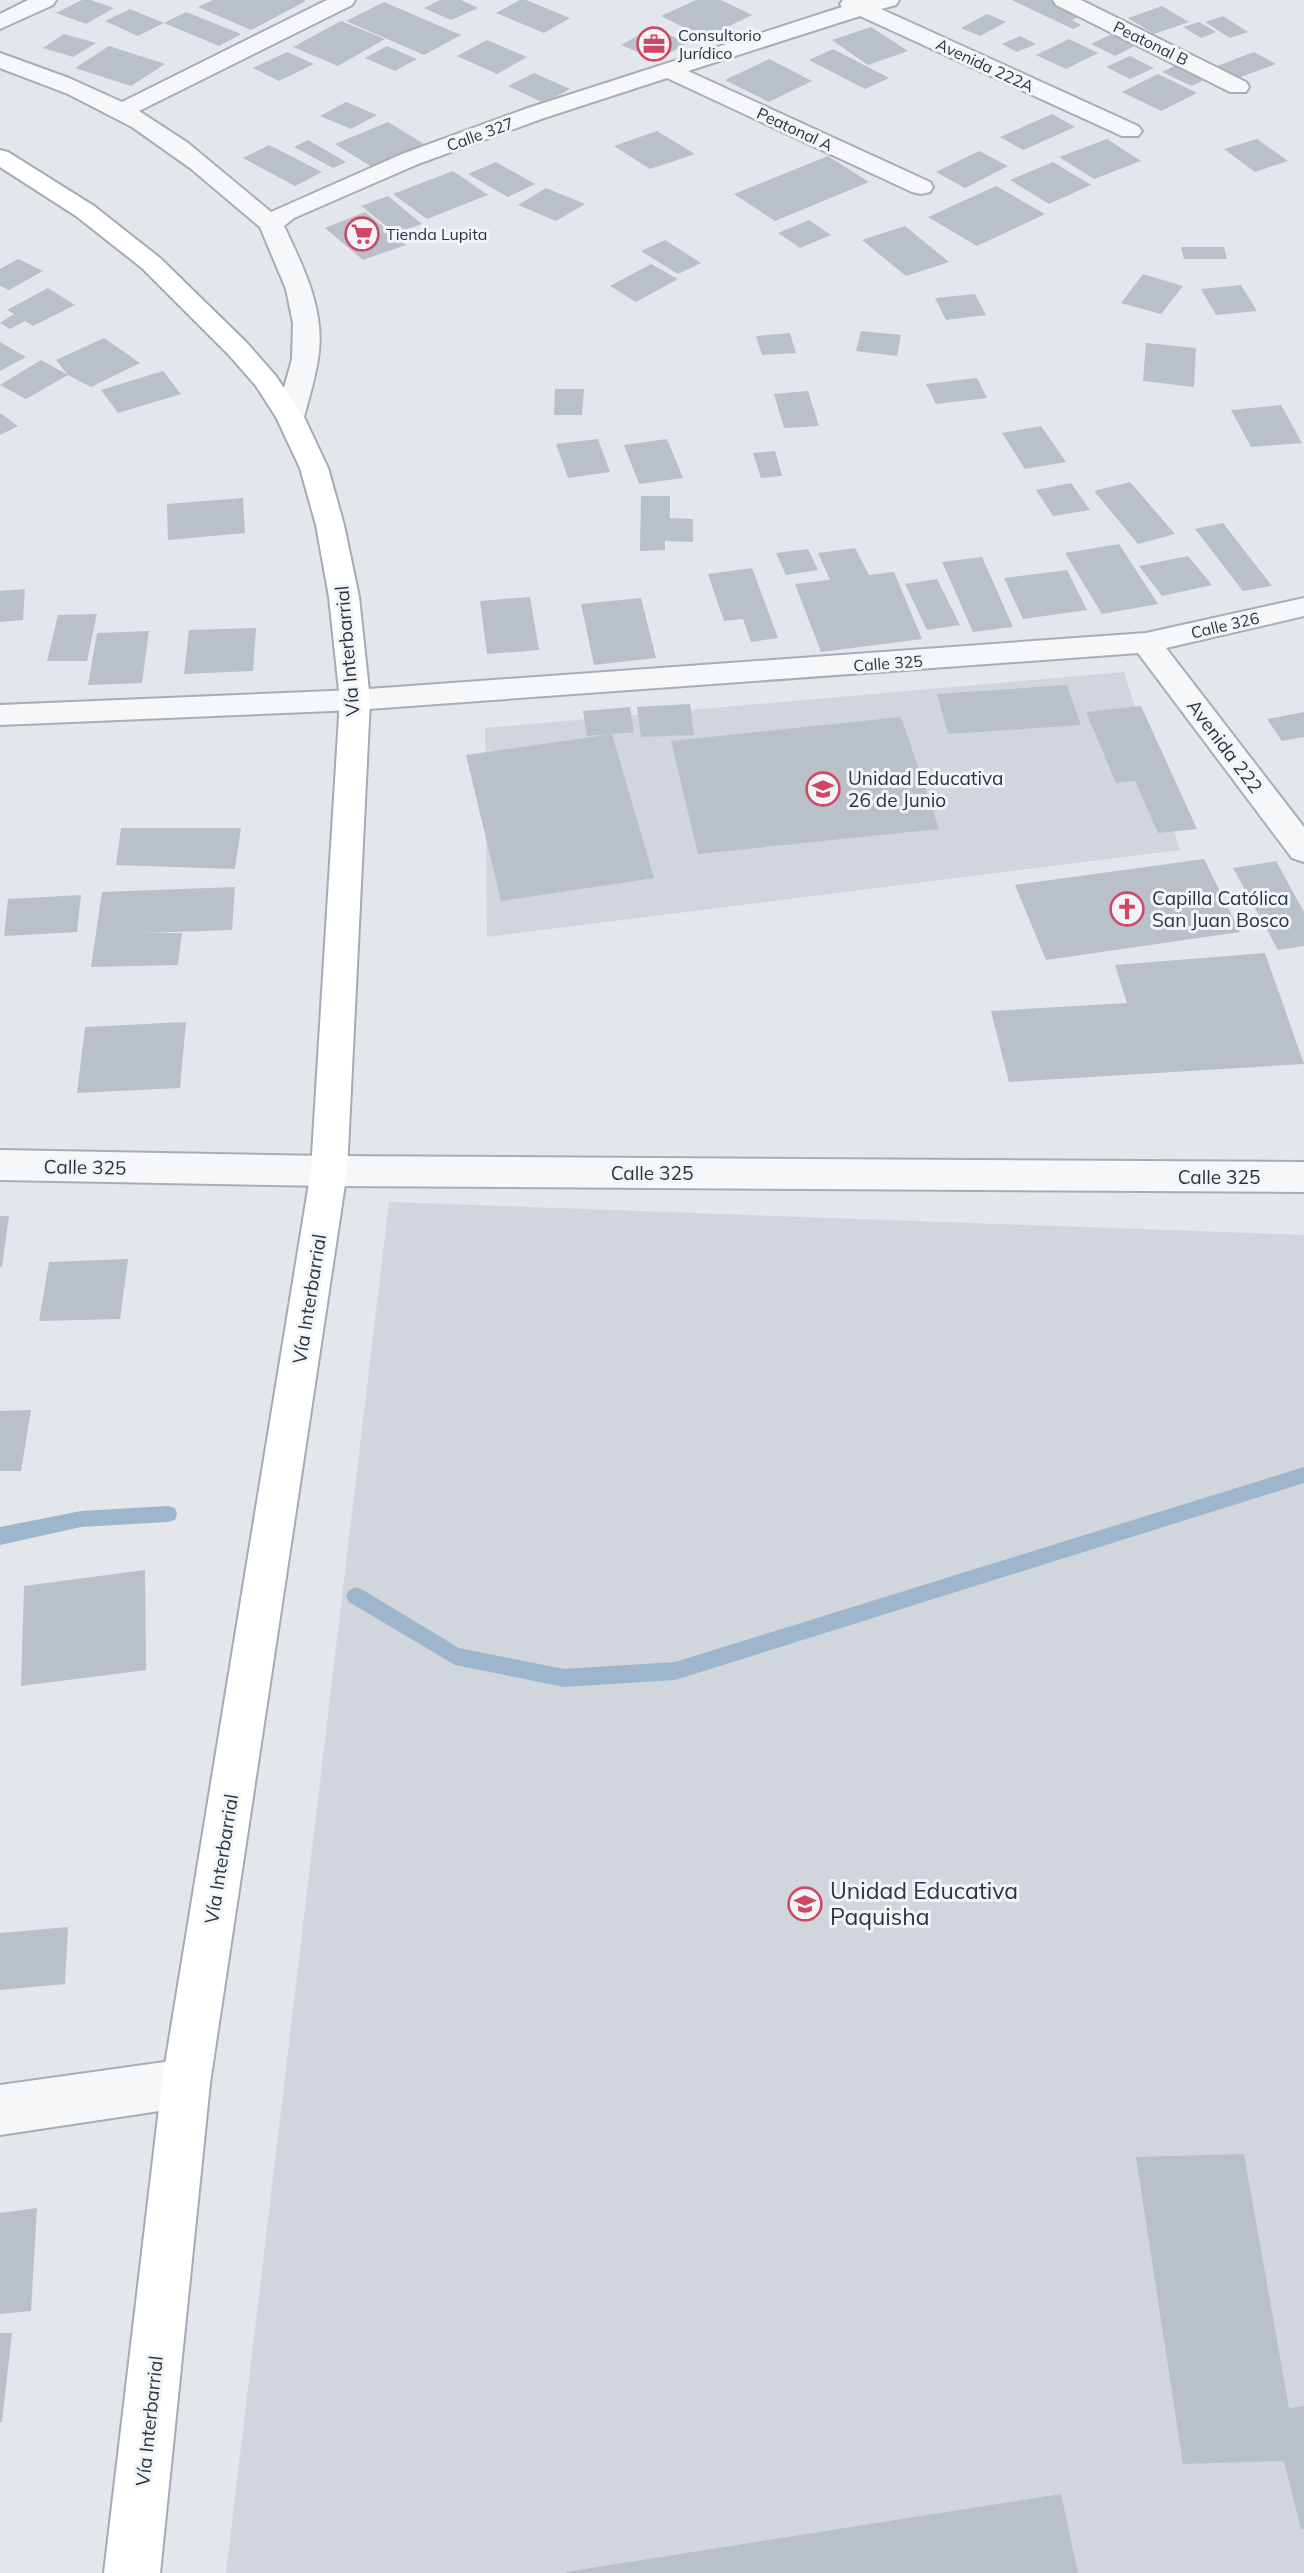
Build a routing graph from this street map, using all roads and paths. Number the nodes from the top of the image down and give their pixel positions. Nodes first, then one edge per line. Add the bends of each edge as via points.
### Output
1 (45, 0) edge
2 (344, 0) edge
3 (888, 0) edge
4 (1064, 0) edge
5 (851, 4) edge
6 (0, 22) edge
7 (0, 60) edge
8 (669, 71) junction
9 (1238, 87) dead end
10 (121, 111) junction
11 (1130, 131) dead end
12 (0, 157) edge
13 (921, 187) dead end
14 (271, 224) junction
15 (290, 417) junction
16 (1304, 607) edge
17 (1146, 643) junction
18 (355, 700) junction
19 (0, 715) edge
20 (1304, 850) edge
21 (0, 1165) edge
22 (329, 1171) junction
23 (1304, 1177) edge
24 (186, 2083) junction
25 (0, 2110) edge
26 (132, 2573) edge

1 - 6 street
2 - 10 street
3 - 5 street, Calle 327
4 - 9 street, Peatonal B
5 - 8 street, Calle 327
5 - 11 street, Avenida 222A
7 - 10 street via 64,83
8 - 13 street, Peatonal A
8 - 14 street, Calle 327 via 410,159 302,204
10 - 14 street via 221,180
12 - 15 main road, Vía Interbarrial via 85,211 151,263 238,349
14 - 15 street via 300,293 307,330
15 - 18 main road, Vía Interbarrial via 314,468 330,526 344,597
16 - 17 street, Calle 326
17 - 18 street, Calle 325
17 - 20 street, Avenida 222
18 - 19 street, Calle 325
18 - 22 main road, Vía Interbarrial
21 - 22 street, Calle 325
22 - 23 street, Calle 325
22 - 24 main road, Vía Interbarrial
24 - 25 street
24 - 26 main road, Vía Interbarrial

